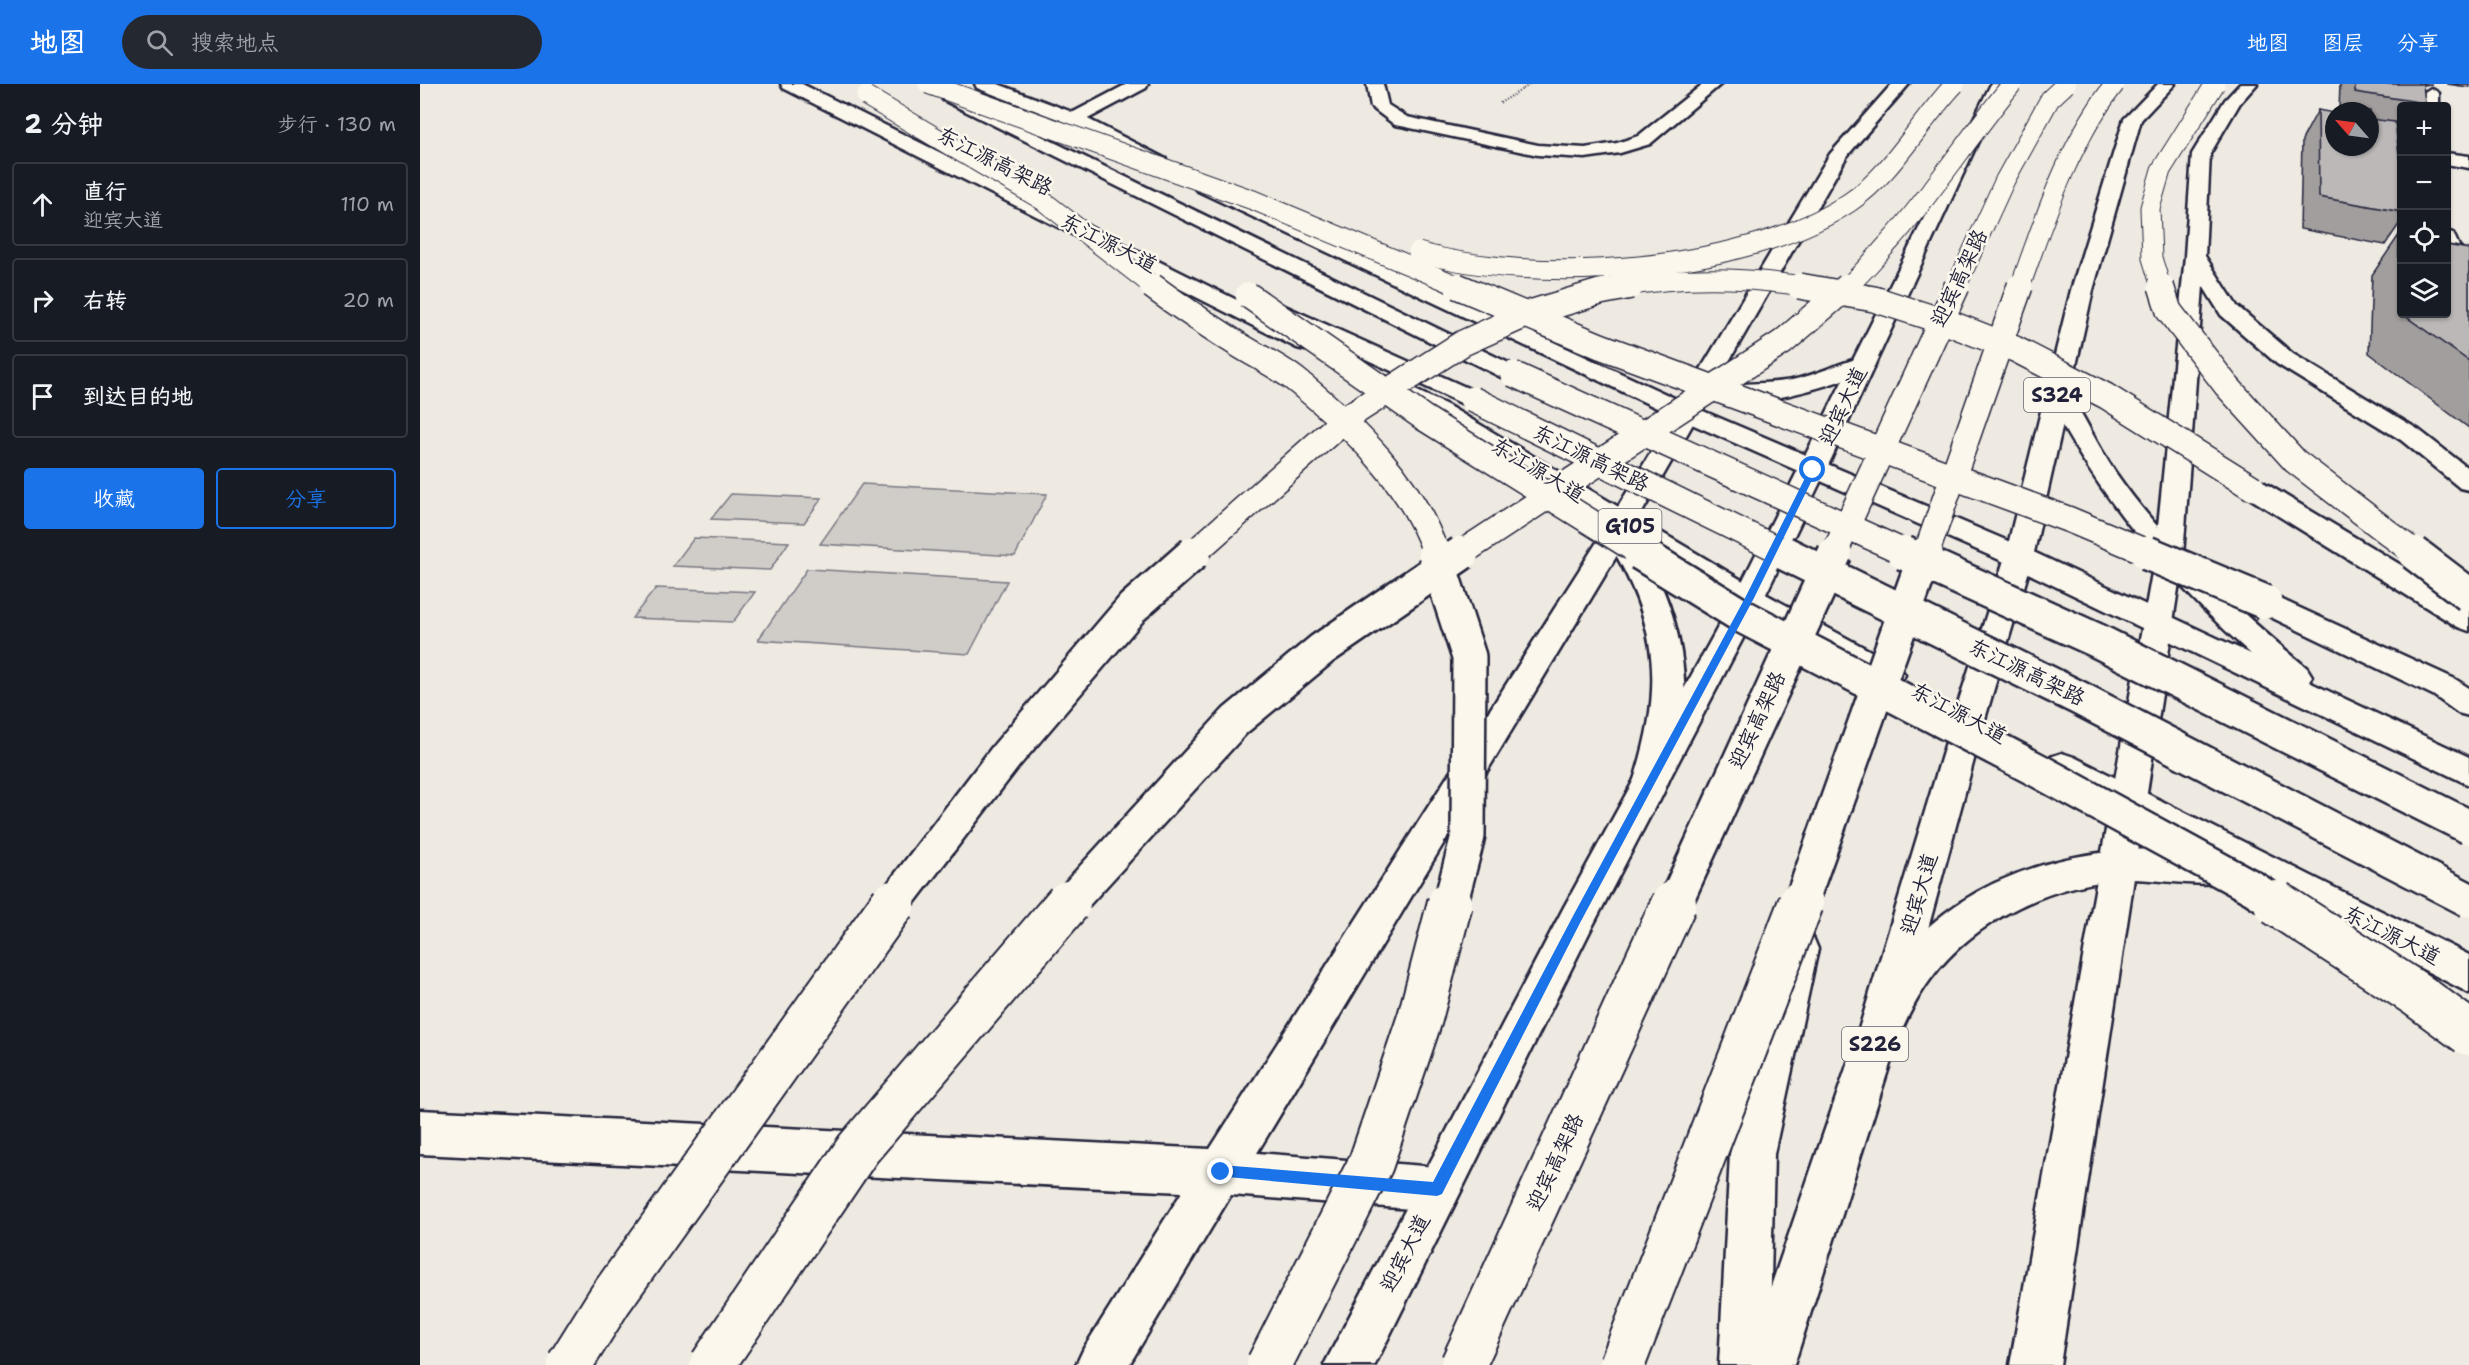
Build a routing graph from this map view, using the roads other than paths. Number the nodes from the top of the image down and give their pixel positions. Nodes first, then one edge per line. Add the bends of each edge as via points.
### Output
1 (789, 84) edge
2 (926, 84) edge
3 (983, 84) edge
4 (1140, 84) edge
5 (1376, 84) edge
6 (1713, 84) edge
7 (1901, 84) edge
8 (1955, 84) edge
9 (2000, 84) edge
10 (2012, 84) edge
11 (2066, 84) edge
12 (2115, 84) edge
13 (2168, 84) edge
14 (2215, 84) edge
15 (2249, 84) edge
16 (1074, 119) junction
17 (2451, 159) edge
18 (2469, 162) edge
19 (1253, 200) junction
20 (1078, 203) dead end
21 (2451, 250) edge
22 (2195, 256) junction
23 (2469, 266) edge
24 (1210, 273) dead end
25 (1248, 295) junction
26 (1863, 364) junction
27 (2057, 394) junction
28 (1692, 403) junction
29 (1813, 470) junction
30 (2469, 482) edge
31 (1620, 527) junction
32 (2169, 556) junction
33 (2019, 557) junction
34 (2469, 595) edge
35 (1749, 598) junction
36 (2469, 620) edge
37 (2157, 622) junction
38 (2469, 704) edge
39 (2334, 708) junction
40 (1969, 719) junction
41 (2469, 772) edge
42 (1647, 792) junction
43 (2128, 800) junction
44 (2469, 827) edge
45 (1822, 848) junction
46 (2117, 866) junction
47 (2288, 881) junction
48 (2469, 900) edge
49 (2469, 975) edge
50 (2469, 1033) edge
51 (1877, 1039) junction
52 (420, 1132) edge
53 (1221, 1172) junction
54 (1437, 1189) junction
55 (569, 1365) edge
56 (712, 1365) edge
57 (1101, 1365) edge
58 (1269, 1365) edge
59 (1349, 1365) edge
60 (1463, 1365) edge
61 (1622, 1365) edge
62 (1744, 1365) edge
63 (1769, 1365) edge
64 (2034, 1365) edge

1 - 31 main road, 东江源大道 / G105 via 1438,410 1590,502
2 - 19 main road, bridge
2 - 44 main road, 东江源高架路, bridge via 1513,374 2096,640
3 - 16 main road
4 - 16 main road
5 - 6 main road via 1380,107 1401,121 1538,150 1585,153 1644,140
7 - 28 main road via 1839,154
8 - 19 main road, bridge via 1924,117 1889,166 1851,202 1809,227 1740,247 1657,264 1529,269 1461,263 1384,243
9 - 26 main road, 迎宾大道
10 - 56 main road, bridge via 1926,199 1860,276 1783,342 1322,649 1235,721 1082,887 858,1149
11 - 60 main road, 迎宾高架路, bridge via 2050,99 2005,180
12 - 45 main road, bridge via 2096,108 2054,190
13 - 27 main road, 迎宾大道 / S324 via 2133,119 2082,290
14 - 34 main road, bridge via 2161,170 2150,208 2152,258 2169,310 2226,385 2295,461
15 - 22 main road via 2233,100 2201,154
16 - 28 main road via 1242,206 1618,382
17 - 18 main road
19 - 38 main road, bridge via 1600,346 2070,520 2265,602 2444,687
20 - 58 main road, 东江源高架路, bridge via 858,92 1042,200 1200,321 1296,380 1365,443 1397,480 1430,537 1469,657 1467,836 1420,1018 1371,1163
21 - 23 main road
22 - 30 main road via 2229,310 2285,359 2410,435
22 - 32 main road
24 - 25 main road, 东江源高架路
25 - 48 main road, 东江源高架路, bridge via 1472,399 2079,698
25 - 50 main road, bridge via 1424,418 1742,616 2253,888
26 - 28 main road via 1818,382
26 - 29 main road, 迎宾大道
27 - 32 main road via 2107,482
27 - 33 main road, 迎宾大道 / S324
28 - 29 main road
28 - 31 main road
29 - 33 main road
29 - 35 main road, 迎宾大道
31 - 35 main road, 东江源大道 / G105
31 - 42 main road via 1659,614 1667,655 1669,698 1662,745
31 - 53 main road
32 - 37 main road
32 - 39 main road via 2259,645
33 - 37 main road
33 - 40 main road, 迎宾大道 / S324
35 - 40 main road, 东江源大道 / G105
35 - 42 main road, 迎宾大道
36 - 55 main road, bridge via 2106,396 2015,349 1874,299 1782,283 1713,278 1651,282 1600,291 1530,313 1463,343 1346,418 1133,607 1006,756 882,918 609,1301
37 - 39 main road
37 - 43 main road
39 - 41 main road
40 - 43 main road, 东江源大道 / G105
40 - 51 main road, 迎宾大道 / S226
42 - 54 main road, 迎宾大道 via 1576,919
43 - 46 main road
43 - 47 main road, 东江源大道 / G105
45 - 61 main road, bridge
45 - 62 main road, bridge via 1752,1154
46 - 47 main road via 2221,868
46 - 51 main road via 2044,880 2000,897 1960,922 1927,954 1899,993
46 - 64 main road
47 - 49 main road, 东江源大道 / G105
51 - 63 main road, 迎宾大道 / S226
52 - 53 main road
53 - 54 main road
53 - 57 main road
54 - 59 main road, 迎宾大道

